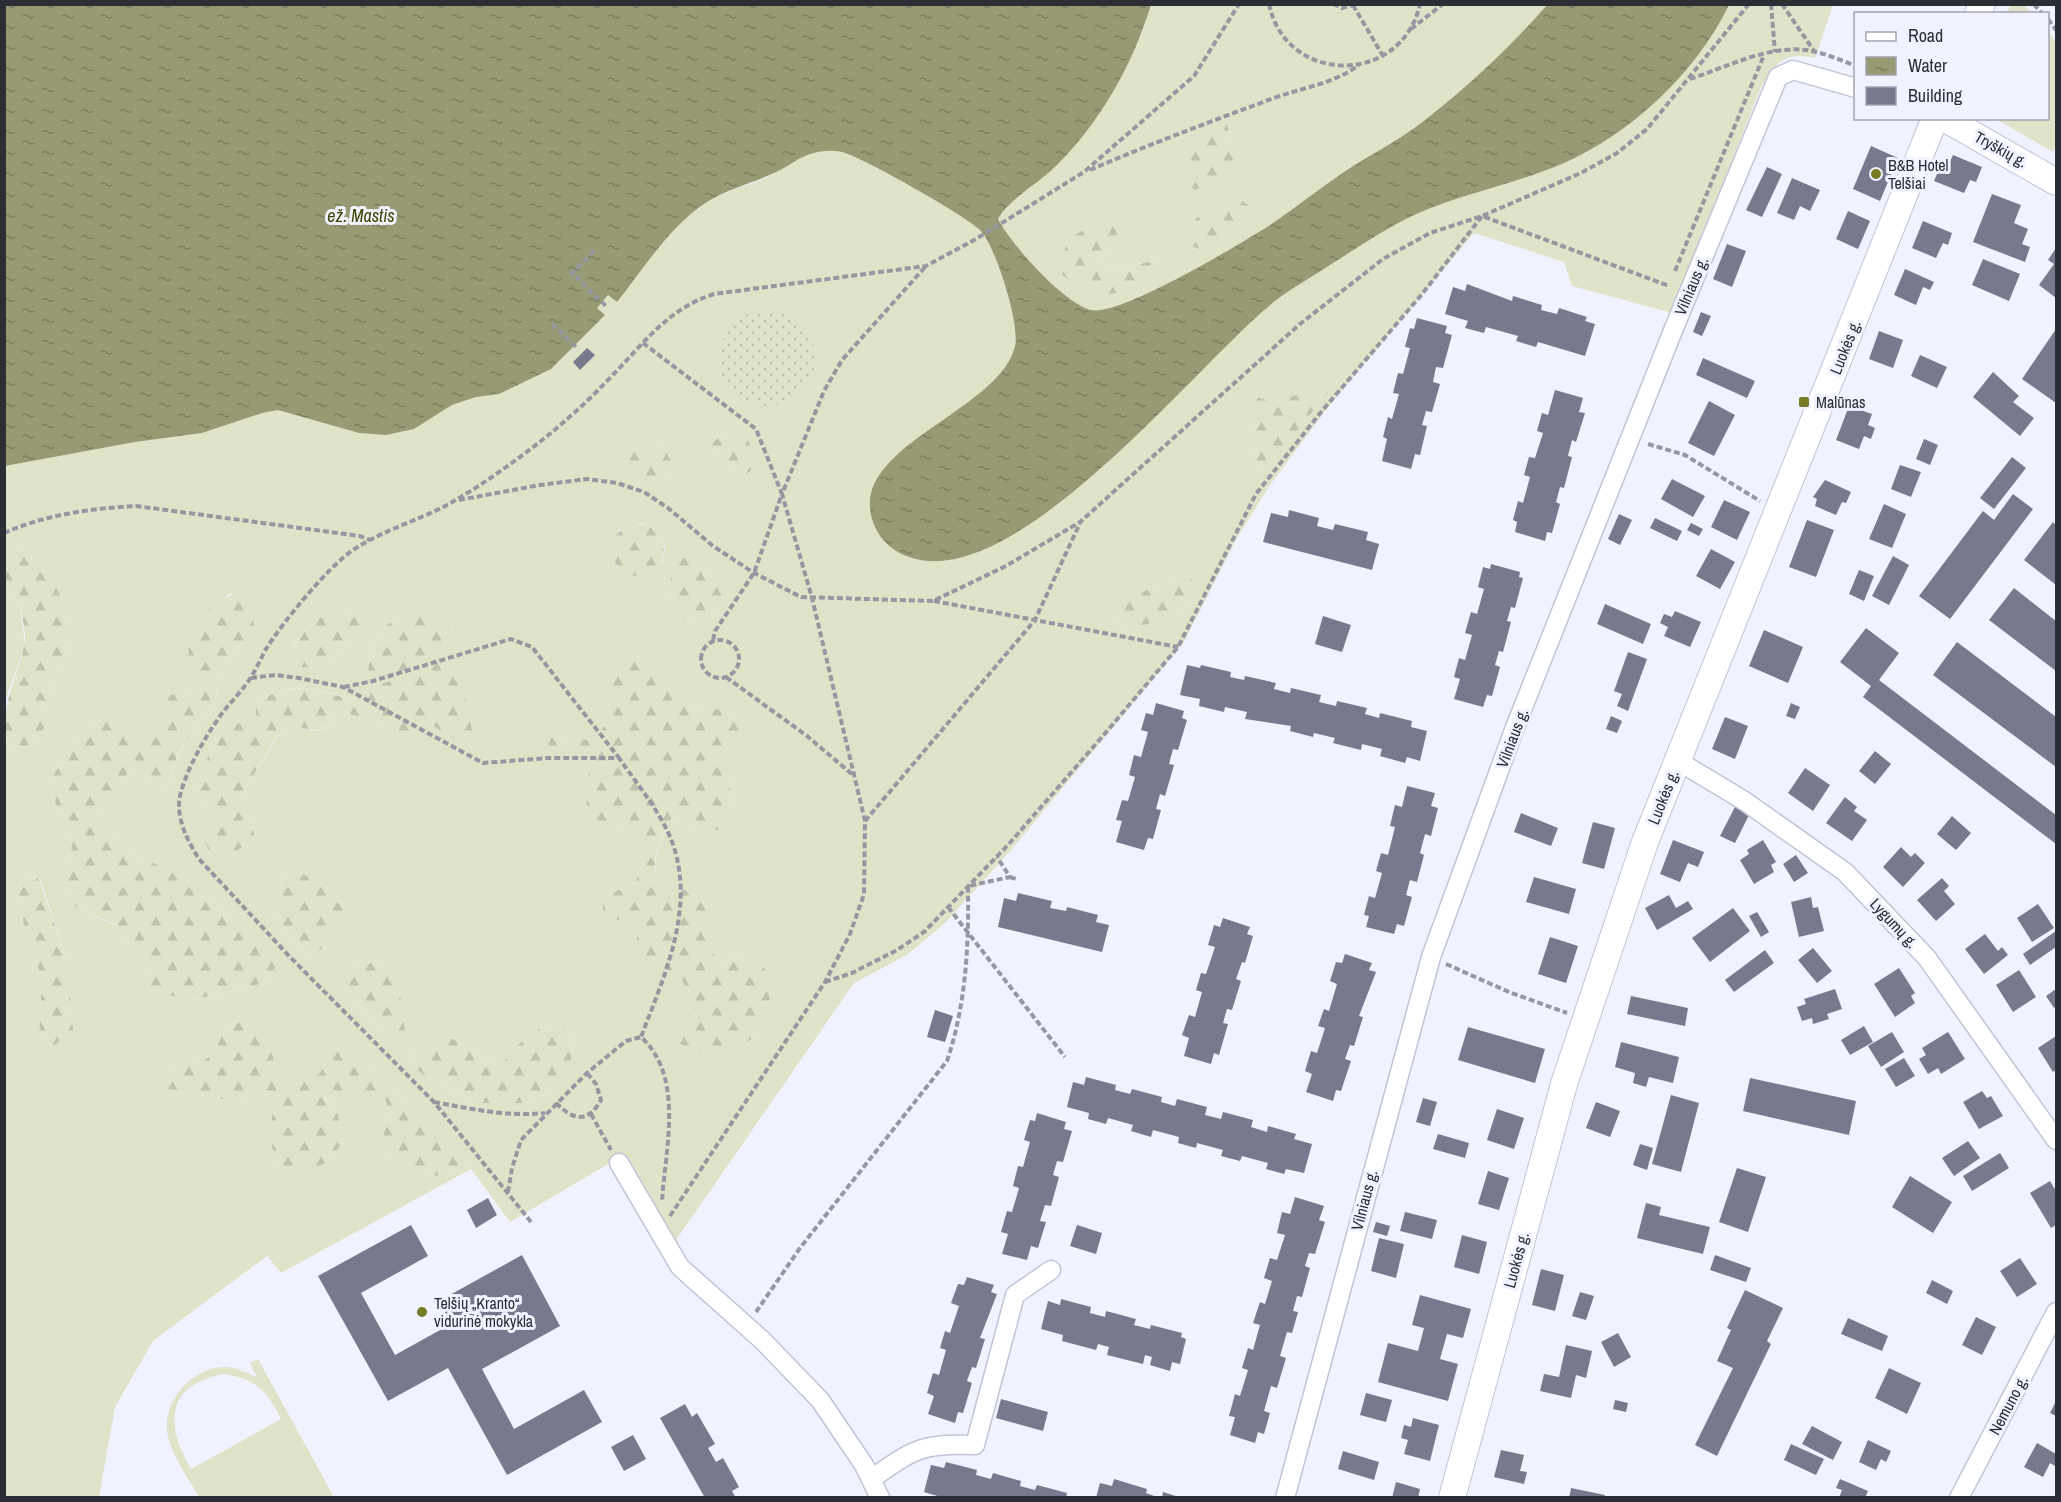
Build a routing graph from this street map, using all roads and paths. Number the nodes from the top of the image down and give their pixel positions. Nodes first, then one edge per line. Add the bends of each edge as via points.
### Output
1 (1239, 4) edge
2 (1269, 4) edge
3 (1333, 4) edge
4 (1420, 4) edge
5 (1443, 4) edge
6 (1749, 4) edge
7 (1771, 4) edge
8 (1782, 4) edge
9 (1353, 5) edge
10 (1410, 30) junction
11 (1775, 52) dead end
12 (1383, 56) junction
13 (1359, 65) junction
14 (1854, 65) edge
15 (1689, 80) junction
16 (1854, 87) edge
17 (1934, 120) edge
18 (1948, 120) edge
19 (1084, 172) junction
20 (2056, 182) edge
21 (1482, 216) junction
22 (594, 251) dead end
23 (926, 266) junction
24 (1669, 286) junction
25 (1666, 295) dead end
26 (606, 306) dead end
27 (552, 324) dead end
28 (643, 343) junction
29 (577, 348) dead end
30 (1630, 439) junction
31 (782, 494) junction
32 (455, 500) junction
33 (1779, 511) junction
34 (1080, 522) junction
35 (4, 533) edge
36 (371, 540) junction
37 (754, 573) junction
38 (812, 598) junction
39 (933, 601) junction
40 (1035, 620) junction
41 (713, 641) junction
42 (1178, 647) junction
43 (726, 677) junction
44 (251, 678) junction
45 (343, 687) junction
46 (619, 758) junction
47 (1678, 761) junction
48 (855, 777) junction
49 (865, 821) junction
50 (997, 857) junction
51 (1010, 877) junction
52 (1016, 879) dead end
53 (968, 886) junction
54 (948, 907) junction
55 (970, 934) junction
56 (1431, 957) junction
57 (825, 982) junction
58 (1584, 1019) junction
59 (641, 1037) junction
60 (1065, 1057) dead end
61 (587, 1073) junction
62 (434, 1102) junction
63 (556, 1103) junction
64 (546, 1113) junction
65 (591, 1114) junction
66 (2056, 1140) edge
67 (619, 1163) joint
68 (508, 1192) junction
69 (531, 1222) dead end
70 (662, 1228) junction
71 (1051, 1270) dead end
72 (2056, 1312) edge
73 (747, 1325) junction
74 (871, 1479) junction
75 (880, 1497) edge
76 (1285, 1497) edge
77 (1452, 1497) edge
78 (1959, 1497) edge

1 - 19 path via 1194,76
2 - 13 path via 1275,23 1296,49 1326,64
3 - 9 path via 1342,8
4 - 10 path
5 - 10 path
6 - 15 path
7 - 11 path
8 - 14 path via 1815,51
9 - 12 path
10 - 12 path
12 - 13 path
13 - 19 path via 1346,75 1277,97
15 - 21 path via 1647,129 1617,153
15 - 24 path via 1764,55
16 - 30 street, Vilniaus g. via 1793,70 1778,77
17 - 33 main road, Luokės g.
18 - 20 main road, Tryškių g.
19 - 23 path
21 - 24 path
21 - 34 path via 1430,233 1383,260 1341,291
21 - 42 path via 1256,494
22 - 26 path via 572,273
23 - 28 path via 714,294 694,300 670,315
23 - 31 path via 842,360 824,391
24 - 25 path
27 - 29 path
28 - 31 path via 756,429
28 - 32 path via 551,433
30 - 33 path via 1685,455
30 - 56 street, Vilniaus g. via 1514,730
31 - 37 path
31 - 38 path
32 - 36 path
32 - 37 path via 587,479 617,483 644,492
33 - 47 main road, Luokės g.
34 - 39 path via 1006,566
34 - 40 path
35 - 36 path via 81,512 136,506
36 - 44 path via 351,552 317,586 267,647
37 - 38 path via 801,597
37 - 41 path via 715,631
38 - 39 path
38 - 48 path
39 - 40 path
40 - 42 path
40 - 49 path
41 - 43 path via 702,651 701,663 707,673
41 - 43 path via 728,641 737,650 736,669
42 - 50 path
43 - 48 path
44 - 45 path via 291,677
44 - 62 path via 218,719 193,762 181,793 180,815 188,840 199,860
45 - 46 path via 483,763
45 - 46 path via 511,639 532,647
46 - 59 path via 670,838 681,892 679,927
47 - 58 main road, Luokės g. via 1645,842
47 - 66 street, Lygumų g. via 1743,800 1845,872 1927,958
48 - 49 path
49 - 57 path via 864,894 850,934
50 - 51 path
50 - 53 path
51 - 52 path
51 - 53 path
53 - 54 path
53 - 55 path
54 - 55 path
54 - 57 path via 924,932 897,950
55 - 60 path
55 - 73 path via 957,1030 947,1061 800,1248
56 - 58 path via 1509,992
56 - 76 street, Vilniaus g.
57 - 70 path
58 - 77 main road, Luokės g.
59 - 61 path via 626,1041
59 - 70 path via 653,1048 665,1082 669,1115
61 - 63 path
61 - 65 path via 601,1100
62 - 64 path via 487,1112
62 - 68 path
63 - 64 path
63 - 65 path via 572,1116
64 - 68 path via 521,1140
65 - 67 path
67 - 70 street
68 - 69 path
70 - 73 street via 680,1267
71 - 74 street via 1015,1295 975,1445 921,1447
72 - 78 street, Nemuno g.
73 - 74 street via 820,1400
74 - 75 street

